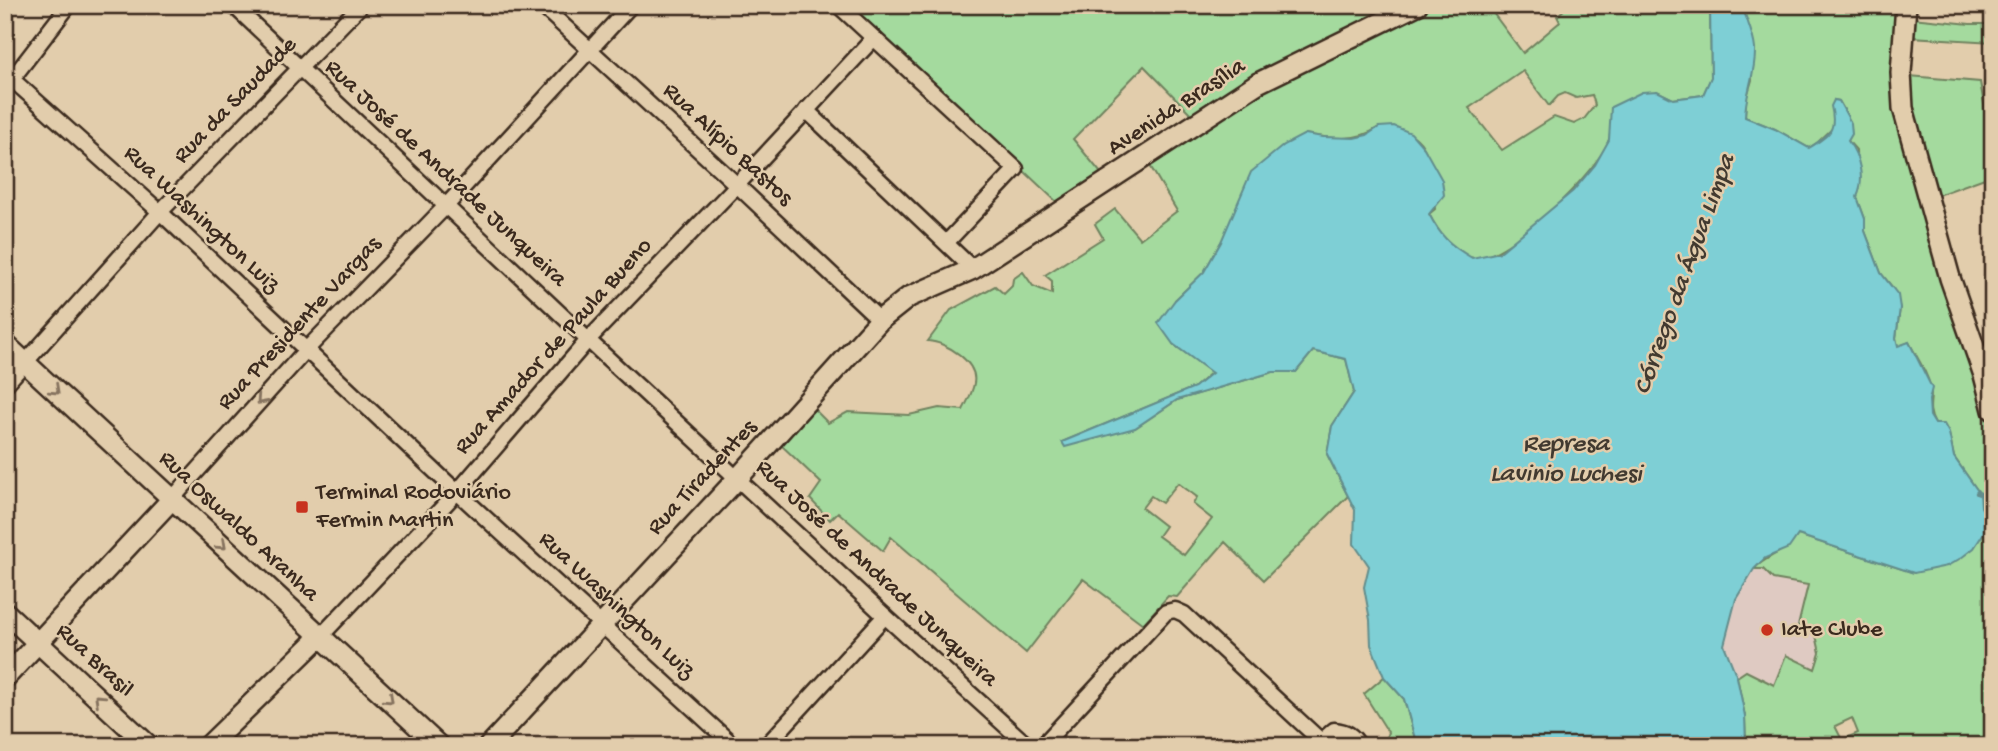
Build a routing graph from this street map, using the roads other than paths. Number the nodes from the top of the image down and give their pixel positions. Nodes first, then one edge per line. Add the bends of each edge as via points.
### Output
1 (69, 5) edge
2 (233, 5) edge
3 (361, 5) edge
4 (541, 5) edge
5 (631, 5) edge
6 (838, 5) edge
7 (1417, 5) edge
8 (1906, 5) edge
9 (874, 38) junction
10 (590, 49) junction
11 (299, 69) junction
12 (8, 80) edge
13 (806, 110) junction
14 (737, 185) junction
15 (446, 206) junction
16 (160, 212) junction
17 (947, 242) junction
18 (973, 269) junction
19 (880, 320) junction
20 (588, 340) junction
21 (5, 344) edge
22 (307, 349) junction
23 (26, 363) junction
24 (5, 385) edge
25 (1993, 410) edge
26 (738, 478) junction
27 (457, 492) junction
28 (172, 499) junction
29 (5, 612) edge
30 (885, 616) junction
31 (602, 623) junction
32 (320, 636) junction
33 (38, 643) junction
34 (5, 678) edge
35 (1318, 743) edge
36 (149, 746) edge
37 (208, 746) edge
38 (439, 746) edge
39 (489, 746) edge
40 (734, 746) edge
41 (766, 746) edge
42 (1028, 746) edge
43 (1042, 746) edge
44 (1359, 746) edge

1 - 12 street
2 - 11 street, Rua José de Andrade Junqueira
3 - 11 street, Rua da Saudade
4 - 10 street, Rua Alípio Bastos
5 - 10 street, Rua Presidente Vargas
6 - 9 street
7 - 18 street, Avenida Brasília via 1258,83
8 - 25 street via 1903,108 1950,278
9 - 13 street, Rua Amador de Paula Bueno
9 - 17 street via 1016,169
10 - 14 street, Rua Alípio Bastos
10 - 15 street, Rua Presidente Vargas
11 - 15 street, Rua José de Andrade Junqueira
11 - 16 street, Rua da Saudade
12 - 16 street, Rua Washington Luiz
13 - 14 street, Rua Amador de Paula Bueno
13 - 17 street
14 - 19 street, Rua Alípio Bastos
14 - 20 street, Rua Amador de Paula Bueno
15 - 20 street, Rua José de Andrade Junqueira
15 - 22 street, Rua Presidente Vargas
16 - 22 street, Rua Washington Luiz
16 - 23 street, Rua da Saudade
17 - 18 street
18 - 19 street, Rua Tiradentes via 909,297
19 - 26 street, Rua Tiradentes
20 - 26 street, Rua José de Andrade Junqueira
20 - 27 street, Rua Amador de Paula Bueno
21 - 23 street, Rua Oswaldo Aranha
22 - 27 street, Rua Washington Luiz
22 -> 28 street, Rua Presidente Vargas
23 - 24 street, Rua da Saudade
23 -> 28 street, Rua Oswaldo Aranha
26 - 30 street, Rua José de Andrade Junqueira
26 - 31 street, Rua Tiradentes
27 - 31 street, Rua Washington Luiz
27 - 32 street, Rua Amador de Paula Bueno
28 -> 32 street, Rua Oswaldo Aranha
28 - 33 street, Rua Presidente Vargas
29 - 33 street, Rua Brasil
30 - 41 street
30 - 42 street, Rua José de Andrade Junqueira
31 - 39 street, Rua Tiradentes
31 - 40 street, Rua Washington Luiz
32 - 37 street, Rua Amador de Paula Bueno
32 -> 38 street, Rua Oswaldo Aranha
33 - 34 street, Rua Presidente Vargas
36 -> 33 street, Rua Brasil
35 - 43 street via 1175,610 1166,612
35 - 44 street via 1334,730 1354,737

